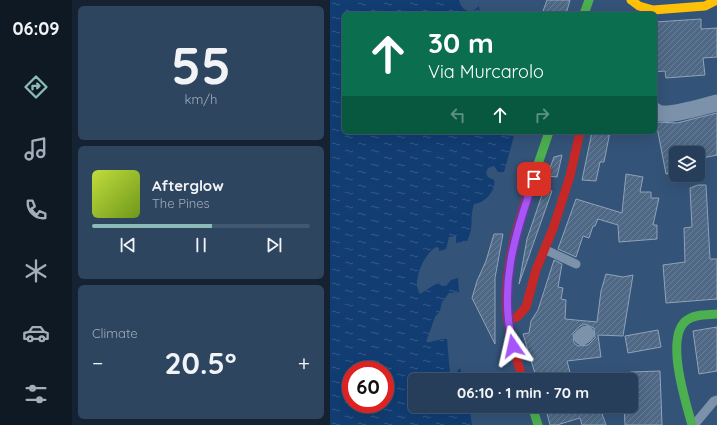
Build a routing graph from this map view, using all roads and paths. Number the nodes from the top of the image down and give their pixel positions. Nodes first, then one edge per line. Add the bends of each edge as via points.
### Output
1 (589, 0) edge
2 (631, 0) edge
3 (717, 0) edge
4 (585, 12) edge
5 (717, 103) edge
6 (663, 112) edge
7 (548, 134) edge
8 (580, 134) edge
9 (546, 250) junction
10 (576, 264) dead end
11 (717, 314) edge
12 (508, 320) junction
13 (520, 373) edge
14 (717, 400) edge
15 (534, 413) edge
16 (538, 425) edge
17 (693, 425) edge

1 - 4 street
2 - 3 street via 639,6 653,10 705,6
5 - 6 street
7 - 12 street via 516,236 508,271
8 - 9 street via 570,176
9 - 10 lane
9 - 12 street via 536,270 526,307 517,317
11 - 17 street via 696,316 684,322 679,331 676,347 678,365
12 - 13 street via 513,360
14 - 17 lane
15 - 16 street

